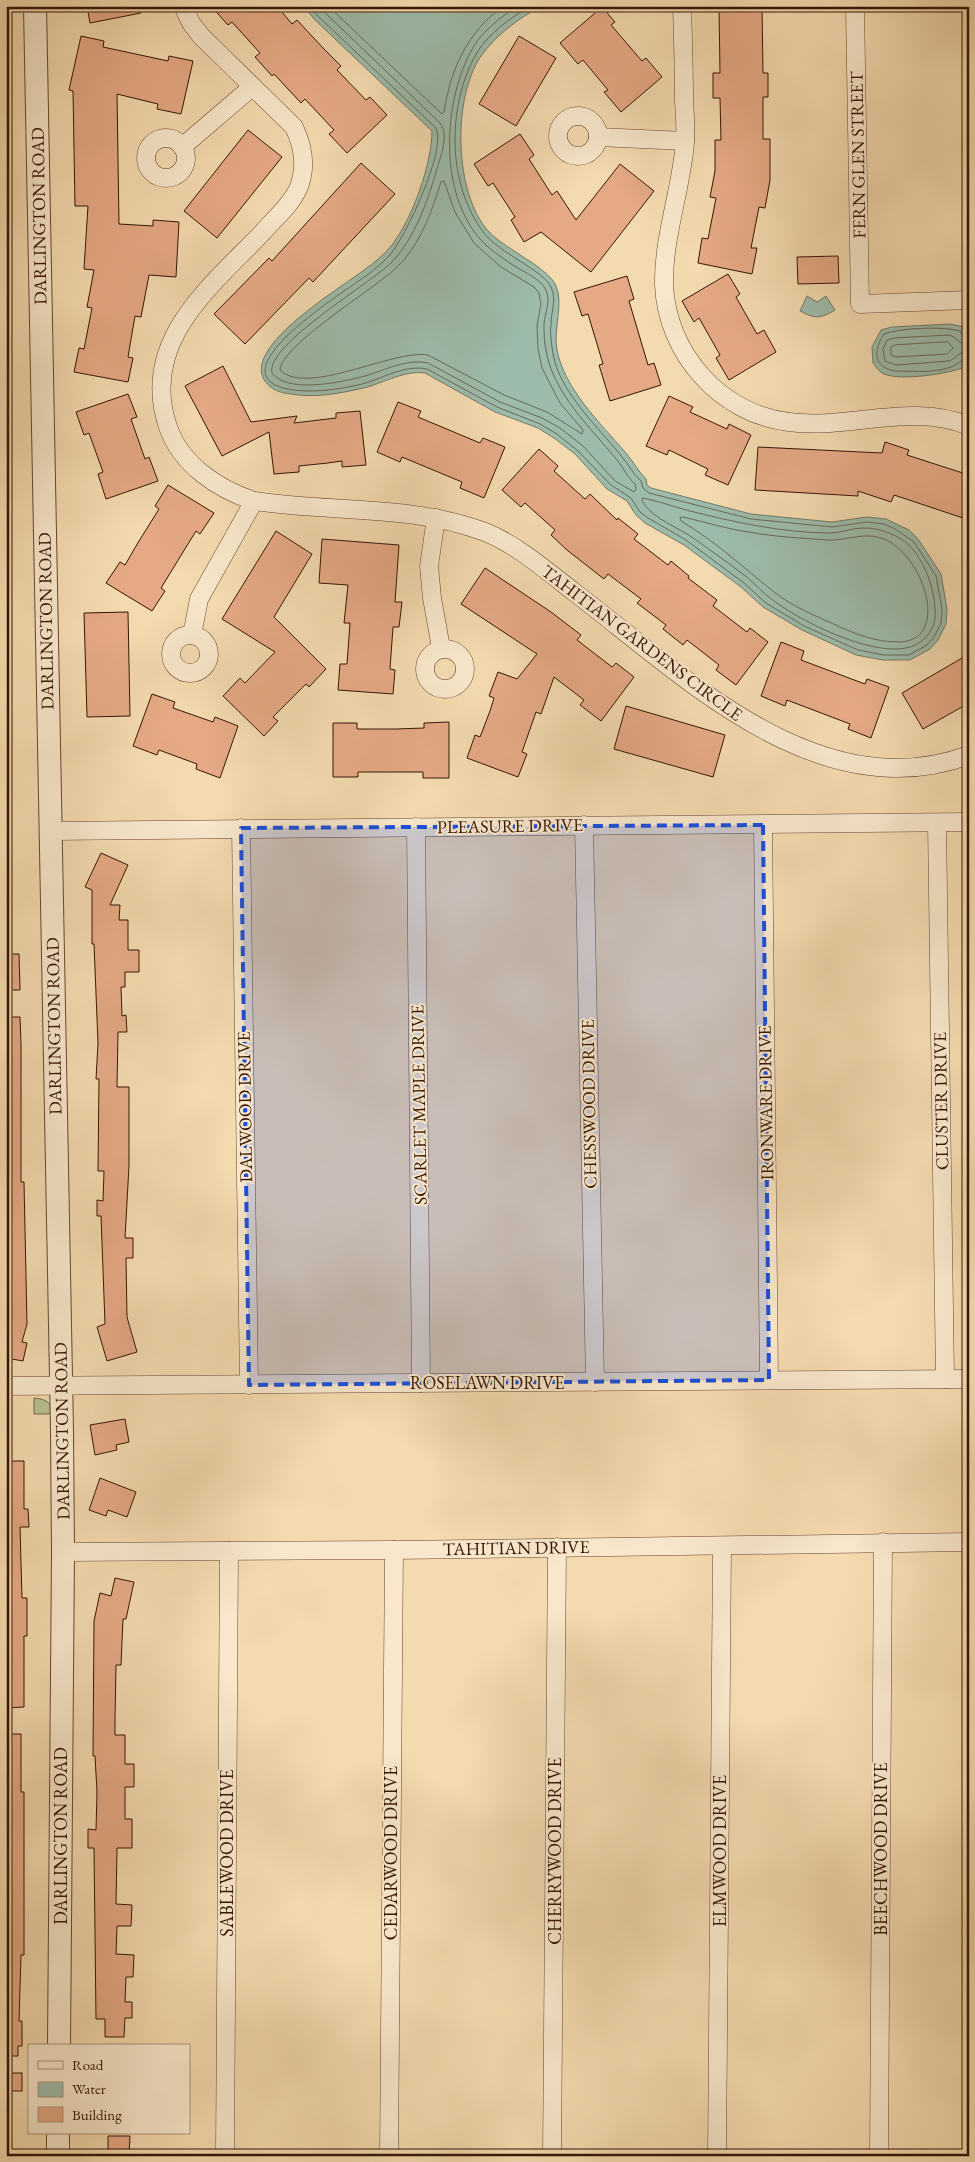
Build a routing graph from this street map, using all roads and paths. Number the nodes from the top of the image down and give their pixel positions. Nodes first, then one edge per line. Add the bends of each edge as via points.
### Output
1 (35, 6) edge
2 (183, 6) edge
3 (682, 6) edge
4 (856, 6) edge
5 (252, 87) junction
6 (598, 137) dead end
7 (685, 141) junction
8 (182, 147) dead end
9 (969, 300) edge
10 (969, 426) edge
11 (254, 501) junction
12 (436, 518) junction
13 (192, 635) dead end
14 (441, 648) dead end
15 (969, 755) edge
16 (969, 822) edge
17 (937, 823) junction
18 (584, 825) junction
19 (763, 825) junction
20 (416, 827) junction
21 (241, 828) junction
22 (50, 831) junction
23 (945, 1379) junction
24 (969, 1379) edge
25 (769, 1380) junction
26 (595, 1382) junction
27 (421, 1383) junction
28 (62, 1385) junction
29 (249, 1385) junction
30 (6, 1386) edge
31 (883, 1542) junction
32 (969, 1542) edge
33 (557, 1546) junction
34 (722, 1546) junction
35 (394, 1550) junction
36 (229, 1551) junction
37 (63, 1552) junction
38 (59, 2044) edge
39 (58, 2134) edge
40 (58, 2156) edge
41 (225, 2156) edge
42 (389, 2156) edge
43 (552, 2156) edge
44 (717, 2156) edge
45 (879, 2156) edge

1 - 22 street, DARLINGTON ROAD
2 - 5 street, TAHITIAN GARDENS CIRCLE via 201,36
3 - 7 street
4 - 9 street, FERN GLEN STREET via 860,304
5 - 8 street
5 - 11 street, TAHITIAN GARDENS CIRCLE via 294,127 304,153 302,178 283,210 188,310 172,339 161,388 166,423 183,454 219,486
6 - 7 street
7 - 10 street via 664,284 677,338 684,354 703,379 734,402 765,416 790,422 926,416
11 - 12 street, TAHITIAN GARDENS CIRCLE
11 - 13 street via 199,599
12 - 14 street via 429,566
12 - 15 street, TAHITIAN GARDENS CIRCLE via 486,533 505,543 706,694 780,740 852,764 876,766 932,766
16 - 17 street, PLEASURE DRIVE
17 - 19 street, PLEASURE DRIVE
17 - 23 street, CLUSTER DRIVE
18 - 19 street, PLEASURE DRIVE
18 - 20 street, PLEASURE DRIVE
18 - 26 street, CHESSWOOD DRIVE
19 - 25 street, IRONWARE DRIVE
20 - 21 street, PLEASURE DRIVE
20 - 27 street, SCARLET MAPLE DRIVE
21 - 22 street, PLEASURE DRIVE
21 - 29 street, DALWOOD DRIVE
22 - 28 street, DARLINGTON ROAD
23 - 24 street, ROSELAWN DRIVE
23 - 25 street, ROSELAWN DRIVE
25 - 26 street, ROSELAWN DRIVE
26 - 27 street, ROSELAWN DRIVE
27 - 29 street, ROSELAWN DRIVE
28 - 29 street, ROSELAWN DRIVE
28 - 30 street, ROSELAWN DRIVE
28 - 37 street, DARLINGTON ROAD
31 - 32 street, TAHITIAN DRIVE
31 - 34 street, TAHITIAN DRIVE
31 - 45 street, BEECHWOOD DRIVE
33 - 34 street, TAHITIAN DRIVE
33 - 35 street, TAHITIAN DRIVE
33 - 43 street, CHERRYWOOD DRIVE
34 - 44 street, ELMWOOD DRIVE
35 - 36 street, TAHITIAN DRIVE
35 - 42 street, CEDARWOOD DRIVE
36 - 37 street, TAHITIAN DRIVE
36 - 41 street, SABLEWOOD DRIVE
37 - 38 street, DARLINGTON ROAD
39 - 40 street

